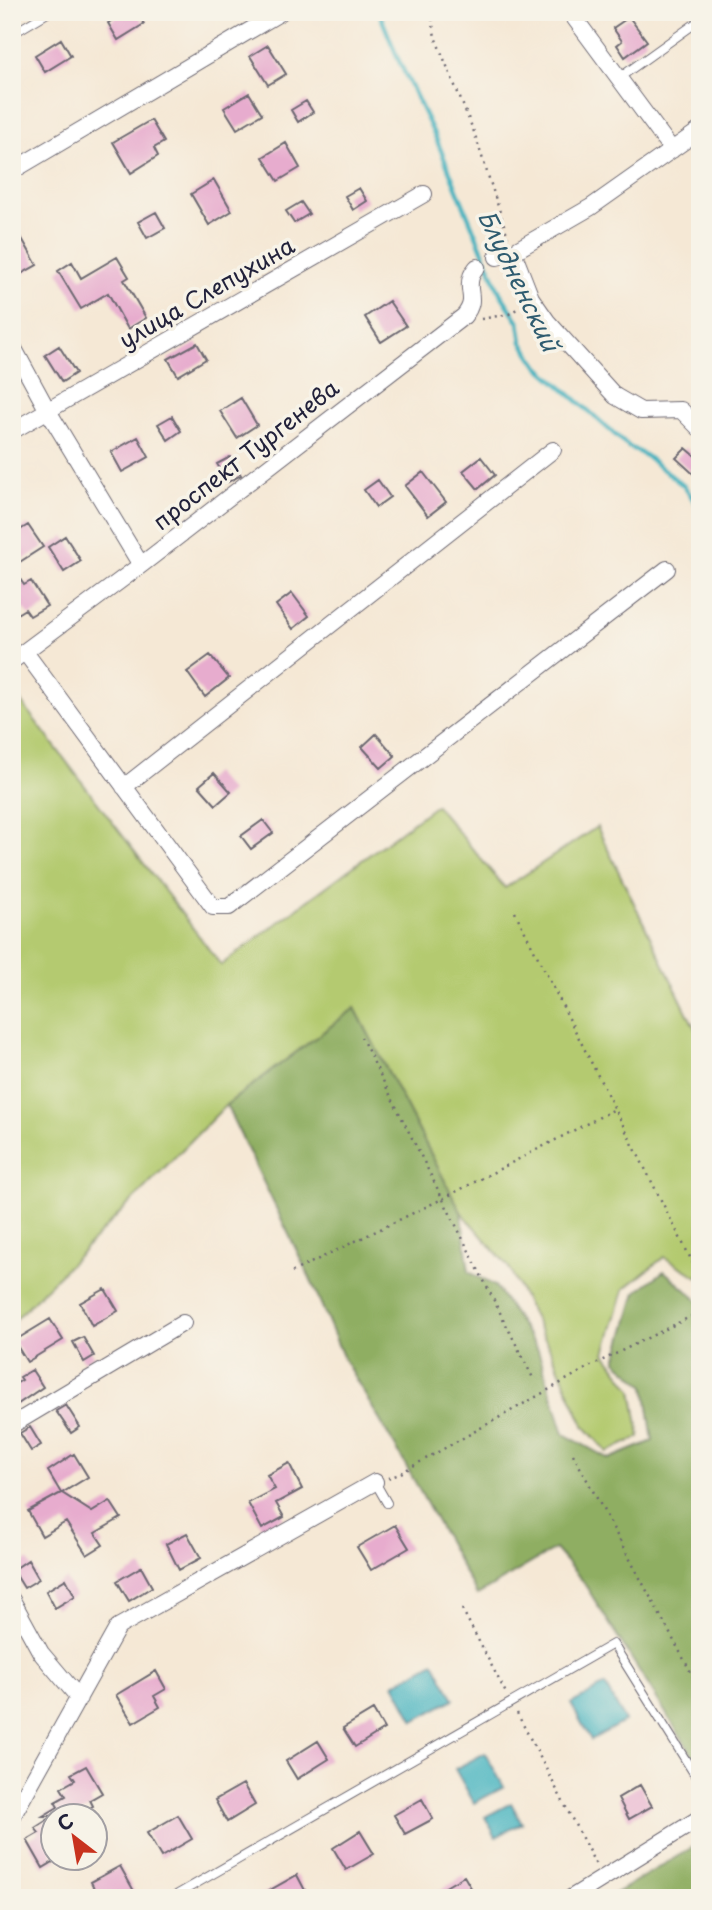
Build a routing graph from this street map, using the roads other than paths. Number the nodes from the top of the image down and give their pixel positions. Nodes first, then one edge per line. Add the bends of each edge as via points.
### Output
1 (49, 12) edge
2 (281, 12) edge
3 (570, 12) edge
4 (700, 20) edge
5 (12, 34) edge
6 (619, 78) junction
7 (700, 130) edge
8 (672, 150) junction
9 (12, 171) edge
10 (424, 194) dead end
11 (477, 267) dead end
12 (12, 345) edge
13 (48, 411) junction
14 (700, 429) edge
15 (12, 431) edge
16 (554, 450) dead end
17 (141, 565) junction
18 (667, 569) dead end
19 (18, 657) edge
20 (124, 787) junction
21 (183, 1323) dead end
22 (12, 1425) edge
23 (375, 1482) joint
24 (387, 1503) dead end
25 (12, 1600) edge
26 (79, 1698) junction
27 (700, 1783) edge
28 (12, 1817) edge
29 (700, 1818) edge
30 (171, 1898) edge
31 (571, 1898) edge

1 - 5 lane
2 - 9 street
3 - 6 street
4 - 6 lane
6 - 8 street
7 - 8 street
8 - 14 street via 591,208 505,255 547,321 615,396 641,411 681,410
10 - 13 street, улица Слепухина
11 - 17 street, проспект Тургенева via 470,279 470,309 464,316
12 - 13 street
13 - 15 street, улица Слепухина
13 - 17 street
16 - 20 street
17 - 19 street, проспект Тургенева
18 - 20 street via 229,907 214,907
19 - 20 street
21 - 22 street
23 - 24 lane
23 - 26 street via 118,1627
25 - 26 street via 41,1653
26 - 28 street
27 - 30 lane via 613,1644
29 - 31 street

